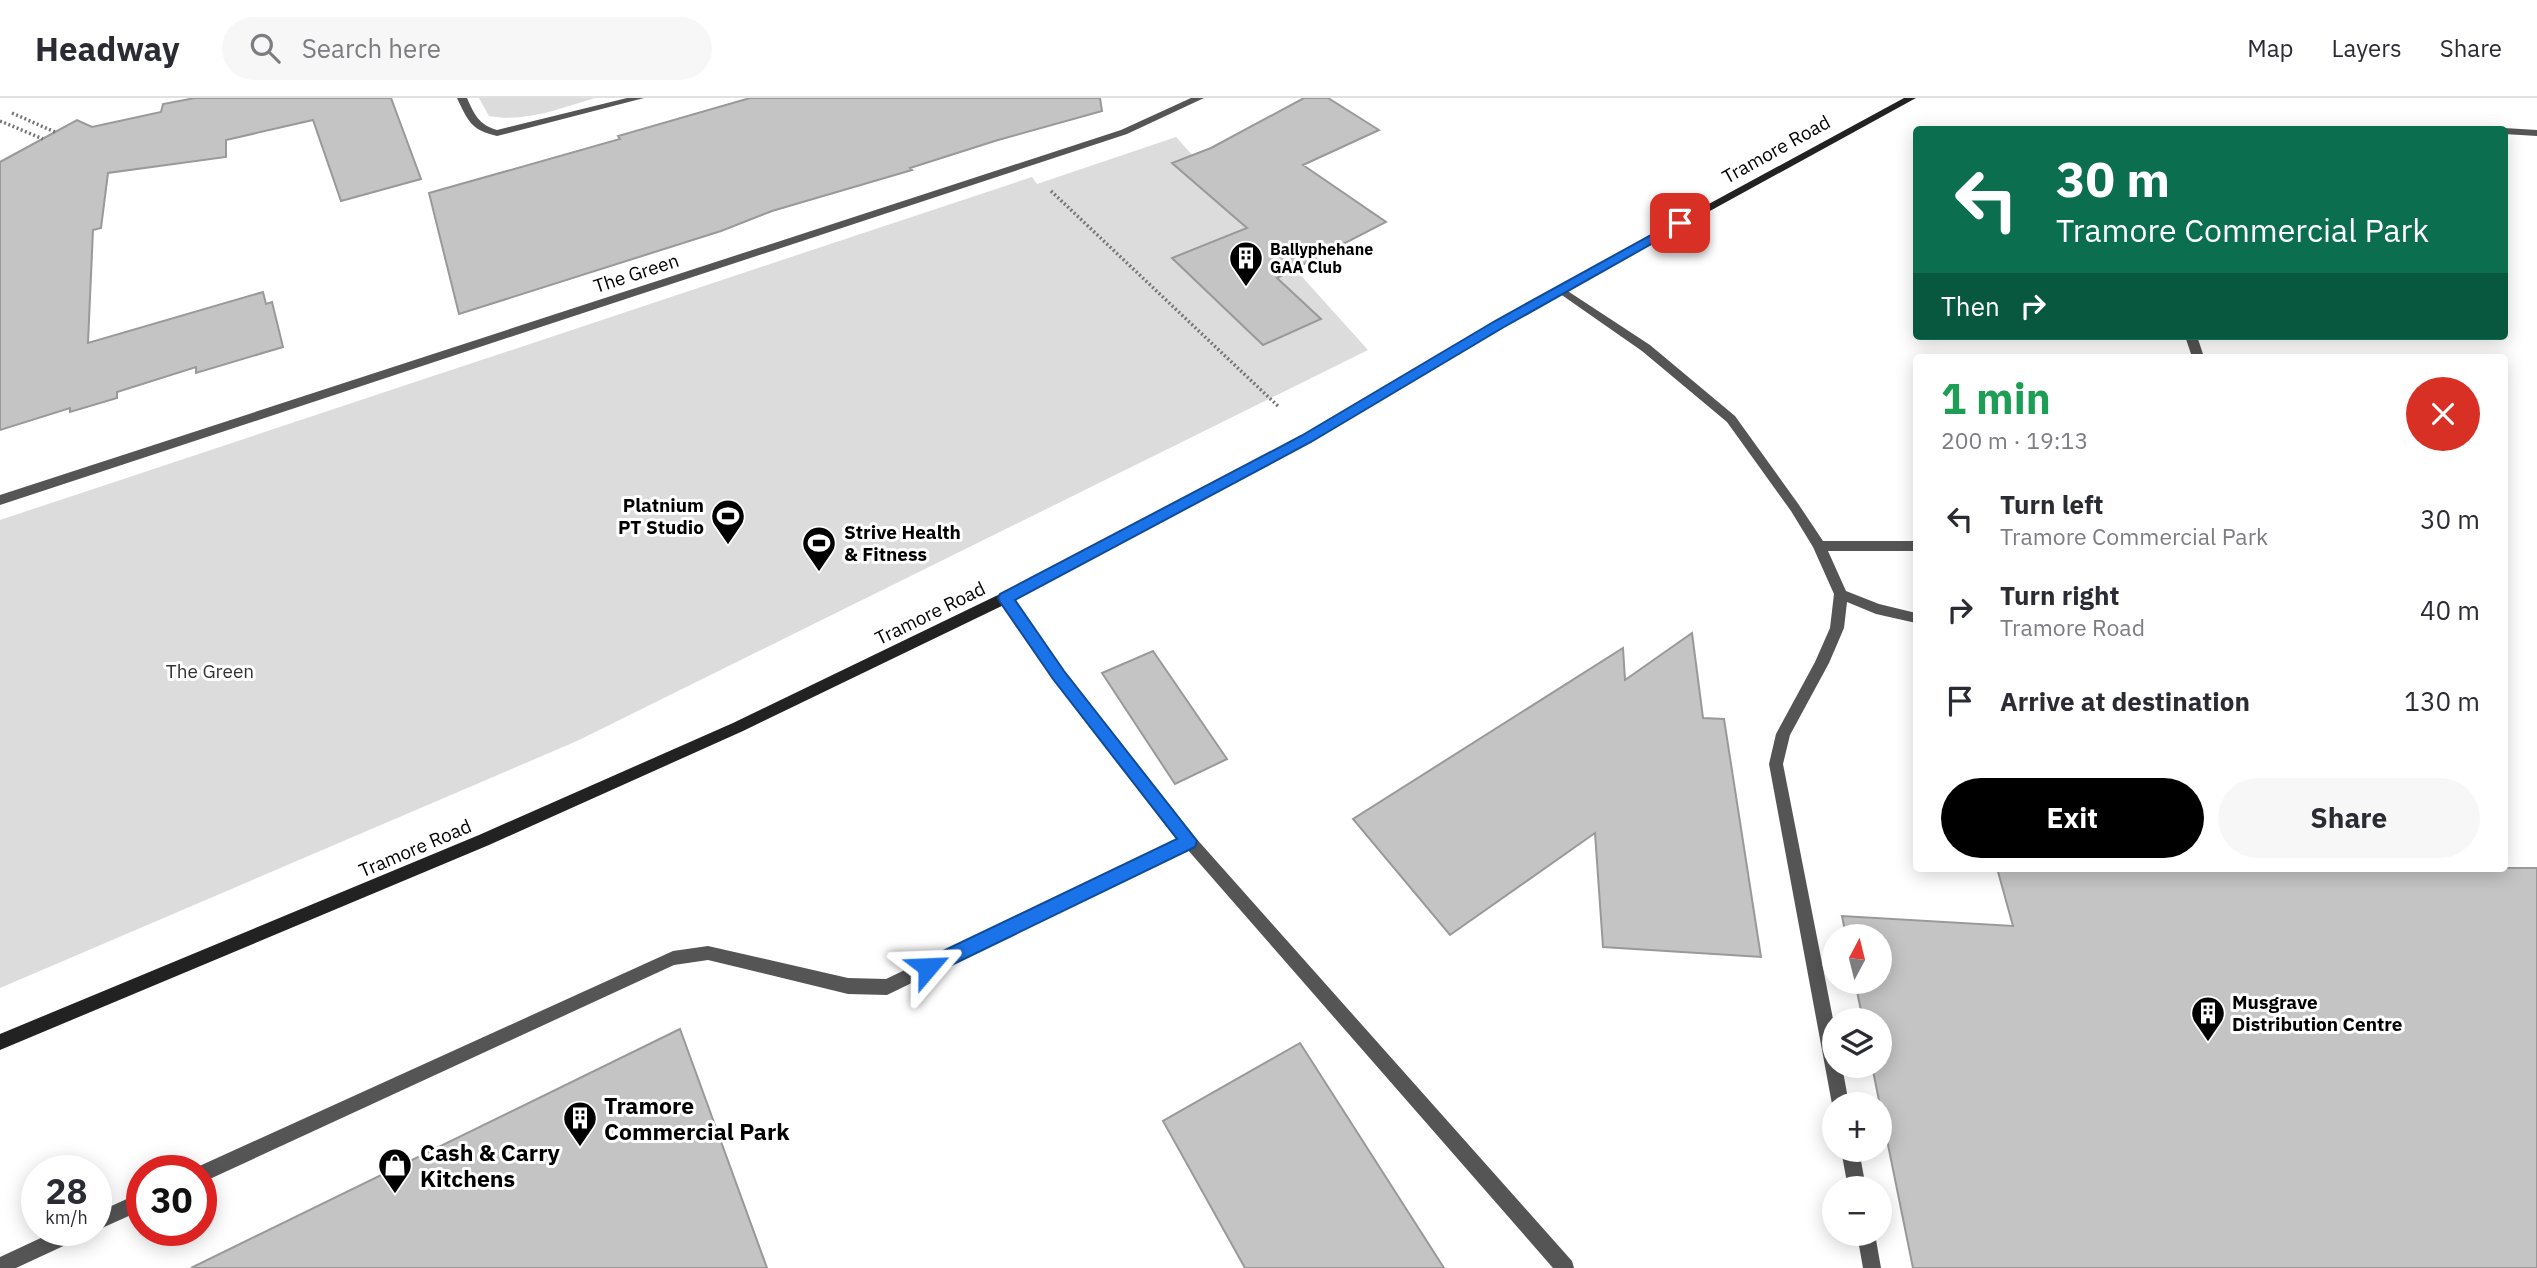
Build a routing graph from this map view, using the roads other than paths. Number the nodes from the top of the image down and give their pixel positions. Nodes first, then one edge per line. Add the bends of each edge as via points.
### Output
1 (462, 98) edge
2 (639, 98) edge
3 (1199, 98) edge
4 (1911, 98) edge
5 (2508, 131) edge
6 (2537, 133) edge
7 (1560, 289) junction
8 (0, 500) edge
9 (1819, 546) junction
10 (1913, 546) edge
11 (1840, 594) junction
12 (1005, 598) junction
13 (1913, 617) edge
14 (1189, 841) junction
15 (0, 1042) edge
16 (1839, 1092) edge
17 (217, 1167) edge
18 (44, 1246) edge
19 (1868, 1246) edge
20 (0, 1266) edge
21 (1565, 1268) edge
22 (1872, 1268) edge

1 - 2 street via 474,123 497,133
3 - 8 street, The Green via 1124,132
4 - 7 street, Tramore Road
5 - 6 street
7 - 9 street via 1646,348 1731,419
7 - 12 street, Tramore Road via 1306,439
9 - 10 street
9 - 11 street
11 - 13 street
11 - 16 street via 1837,628 1783,734 1776,764
12 - 14 street via 1058,675
12 - 15 street, Tramore Road via 726,733 484,840
14 - 17 street via 887,987 848,986 708,953 673,958
14 - 21 street
18 - 20 street
19 - 22 street

